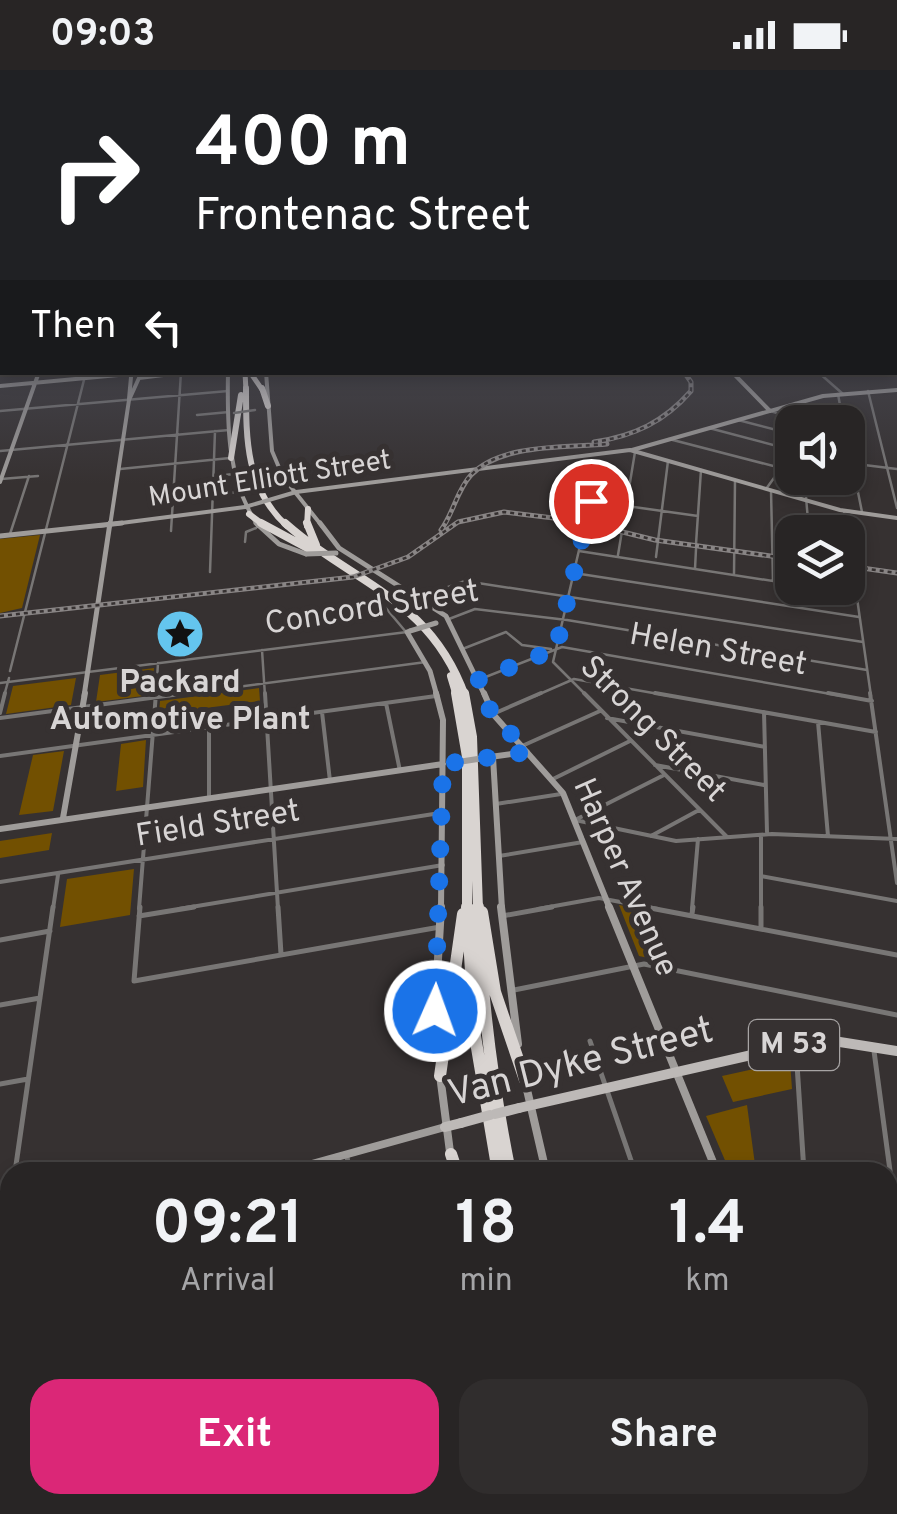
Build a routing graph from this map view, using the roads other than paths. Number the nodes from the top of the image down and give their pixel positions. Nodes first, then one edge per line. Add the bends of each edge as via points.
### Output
1 (38, 375) edge
2 (85, 375) edge
3 (181, 375) edge
4 (228, 375) edge
5 (244, 375) edge
6 (245, 375) edge
7 (248, 375) edge
8 (266, 375) edge
9 (735, 375) edge
10 (821, 375) edge
11 (135, 377) edge
12 (84, 380) junction
13 (35, 384) junction
14 (0, 386) edge
15 (242, 389) junction
16 (897, 390) edge
17 (228, 392) junction
18 (868, 392) junction
19 (841, 394) junction
20 (180, 396) junction
21 (130, 400) junction
22 (78, 404) junction
23 (795, 404) junction
24 (799, 405) edge
25 (842, 405) edge
26 (26, 408) junction
27 (268, 408) junction
28 (0, 410) edge
29 (770, 410) junction
30 (775, 412) edge
31 (230, 414) junction
32 (197, 415) dead end
33 (738, 420) junction
34 (709, 428) junction
35 (228, 430) junction
36 (775, 430) edge
37 (215, 431) junction
38 (177, 434) junction
39 (669, 439) junction
40 (124, 440) junction
41 (68, 444) junction
42 (775, 447) edge
43 (0, 450) edge
44 (12, 450) junction
45 (630, 450) junction
46 (231, 458) junction
47 (215, 460) junction
48 (668, 460) junction
49 (175, 464) junction
50 (865, 465) edge
51 (775, 466) edge
52 (278, 468) junction
53 (887, 468) junction
54 (120, 469) junction
55 (897, 469) edge
56 (701, 470) junction
57 (234, 474) junction
58 (266, 475) junction
59 (28, 476) junction
60 (38, 476) dead end
61 (215, 476) junction
62 (596, 476) dead end
63 (283, 477) junction
64 (243, 479) junction
65 (775, 479) edge
66 (735, 480) junction
67 (0, 481) edge
68 (236, 483) junction
69 (768, 490) junction
70 (238, 492) junction
71 (296, 492) junction
72 (215, 494) junction
73 (808, 495) edge
74 (858, 495) edge
75 (591, 501) junction
76 (806, 501) junction
77 (627, 506) junction
78 (897, 508) edge
79 (308, 509) junction
80 (247, 510) junction
81 (662, 511) junction
82 (844, 512) junction
83 (213, 514) junction
84 (862, 514) junction
85 (807, 515) edge
86 (844, 515) edge
87 (698, 516) junction
88 (172, 518) junction
89 (897, 518) edge
90 (112, 524) junction
91 (244, 524) dead end
92 (256, 528) junction
93 (46, 531) junction
94 (171, 532) dead end
95 (246, 532) junction
96 (10, 535) junction
97 (0, 536) edge
98 (245, 542) dead end
99 (324, 552) junction
100 (579, 552) junction
101 (618, 557) junction
102 (656, 557) dead end
103 (694, 569) junction
104 (210, 572) dead end
105 (574, 573) junction
106 (734, 575) junction
107 (773, 580) joint
108 (374, 594) dead end
109 (568, 596) junction
110 (418, 598) junction
111 (858, 605) edge
112 (859, 617) junction
113 (449, 619) junction
114 (562, 621) junction
115 (408, 632) junction
116 (863, 642) junction
117 (465, 648) junction
118 (556, 649) junction
119 (262, 650) junction
120 (426, 662) junction
121 (158, 663) junction
122 (867, 670) junction
123 (10, 671) dead end
124 (89, 672) junction
125 (8, 680) junction
126 (478, 680) junction
127 (570, 681) junction
128 (0, 683) edge
129 (264, 684) junction
130 (439, 696) junction
131 (155, 698) junction
132 (872, 701) junction
133 (386, 703) junction
134 (83, 708) junction
135 (600, 711) junction
136 (322, 712) junction
137 (764, 712) junction
138 (493, 714) junction
139 (0, 716) edge
140 (607, 718) junction
141 (266, 720) junction
142 (818, 722) junction
143 (209, 728) junction
144 (876, 732) junction
145 (152, 735) junction
146 (630, 741) junction
147 (78, 745) junction
148 (764, 747) junction
149 (524, 749) junction
150 (0, 756) edge
151 (493, 757) junction
152 (484, 758) joint
153 (448, 764) junction
154 (655, 765) junction
155 (400, 771) junction
156 (664, 775) junction
157 (551, 780) junction
158 (330, 781) junction
159 (765, 786) junction
160 (270, 790) junction
161 (563, 793) junction
162 (209, 799) junction
163 (496, 804) junction
164 (146, 809) junction
165 (699, 810) junction
166 (444, 812) junction
167 (63, 818) junction
168 (575, 820) junction
169 (0, 829) edge
170 (764, 834) junction
171 (650, 836) junction
172 (828, 836) junction
173 (727, 837) junction
174 (698, 839) junction
175 (894, 839) edge
176 (273, 840) junction
177 (583, 842) junction
178 (499, 856) junction
179 (143, 860) junction
180 (443, 865) junction
181 (58, 873) junction
182 (761, 876) junction
183 (0, 882) edge
184 (897, 883) edge
185 (276, 894) junction
186 (472, 897) junction
187 (607, 899) junction
188 (897, 901) edge
189 (139, 916) junction
190 (502, 916) junction
191 (692, 916) junction
192 (440, 927) junction
193 (761, 929) junction
194 (50, 931) junction
195 (0, 940) edge
196 (281, 955) junction
197 (897, 955) edge
198 (635, 966) junction
199 (509, 990) junction
200 (40, 998) junction
201 (0, 1005) edge
202 (897, 1015) edge
203 (590, 1040) dead end
204 (795, 1044) junction
205 (874, 1046) junction
206 (897, 1051) edge
207 (677, 1070) junction
208 (440, 1076) junction
209 (28, 1079) junction
210 (525, 1080) junction
211 (0, 1084) edge
212 (606, 1086) junction
213 (525, 1107) junction
214 (445, 1128) junction
215 (450, 1154) joint
216 (347, 1156) junction
217 (16, 1162) edge
218 (323, 1162) edge
219 (348, 1162) edge
220 (453, 1162) edge
221 (496, 1162) edge
222 (508, 1162) edge
223 (543, 1162) edge
224 (632, 1162) edge
225 (713, 1162) edge
226 (803, 1162) edge
227 (889, 1162) edge

1 - 13 street
2 - 12 street
3 - 20 street
4 - 17 street
5 - 15 highway
6 - 99 highway via 256,483 284,523
7 - 27 highway via 262,388
8 - 27 street
9 - 29 street
10 - 19 street
11 - 12 street
11 - 21 street
12 - 13 street
12 - 22 street
13 - 14 street
13 - 26 street
15 - 46 highway
15 - 99 highway via 250,483 278,524
16 - 18 street
17 - 20 street
17 - 31 street
18 - 19 street
18 - 53 street
19 - 23 street
19 - 25 street
20 - 21 street
20 - 38 street
21 - 22 street
21 - 40 street
22 - 26 street
22 - 41 street
23 - 24 street
23 - 29 street
26 - 28 street
26 - 44 street
27 - 31 street, bridge
27 - 52 street
29 - 30 street
29 - 33 street
31 - 32 street
31 - 35 street
33 - 34 street
33 - 36 street
34 - 39 street
34 - 42 street
35 - 37 street
35 - 46 street
37 - 38 street
37 - 47 street
38 - 40 street
38 - 49 street
39 - 45 street
39 - 51 street
40 - 41 street
40 - 54 street
41 - 44 street
41 - 93 street
43 - 44 street
44 - 67 street
45 - 48 street, Mount Elliott Street
45 - 71 street, Mount Elliott Street
45 - 77 street via 636,453
46 - 47 street
46 - 57 street
47 - 49 street
47 - 61 street
48 - 56 street, Mount Elliott Street
48 - 81 street
49 - 54 street
49 - 88 street
50 - 53 street
52 - 58 street
52 - 63 street
53 - 55 street
53 - 78 street
54 - 90 street
56 - 66 street, Mount Elliott Street
56 - 87 street
57 - 61 street
57 - 64 street
57 - 68 street
58 - 63 street
58 - 64 street, bridge
59 - 60 street
59 - 67 street
59 - 96 street
61 - 72 street
62 - 75 street, Strong Street
63 - 71 street
64 - 68 street
65 - 69 street
66 - 69 street, Mount Elliott Street
66 - 106 street
68 - 70 street
69 - 76 street, Mount Elliott Street
69 - 107 street
70 - 72 street
70 - 80 street
71 - 79 street
71 - 80 street, Mount Elliott Street, bridge
72 - 83 street
73 - 76 street
74 - 84 street
75 - 77 street
75 - 100 street, Strong Street
76 - 82 street, Mount Elliott Street
76 - 85 street
77 - 81 street
77 - 101 street
79 - 99 street
79 - 99 highway via 307,528
80 - 83 street, Mount Elliott Street
80 - 92 street
80 - 99 highway via 287,540
81 - 87 street
81 - 102 street
82 - 84 street, Mount Elliott Street
82 - 86 street
83 - 88 street, Mount Elliott Street
83 - 104 street
84 - 89 street, Mount Elliott Street
87 - 103 street
88 - 90 street, Mount Elliott Street
88 - 94 street
90 - 93 street, Mount Elliott Street
90 - 124 street
91 - 95 street
92 - 95 street
92 - 99 street, Harper Avenue
93 - 96 street, Mount Elliott Street
93 - 123 street
95 - 98 street
96 - 97 street, Mount Elliott Street
99 - 110 street, Harper Avenue via 352,558
99 - 186 highway via 411,609 459,676 472,738
100 - 101 street
100 - 105 street, Strong Street
101 - 103 street
103 - 106 street
105 - 109 street, Strong Street
105 - 112 street
106 - 107 street
108 - 115 street
109 - 110 street via 464,581
109 - 114 street, Strong Street
109 - 116 street
110 - 113 street, Harper Avenue
111 - 112 street
112 - 116 street
113 - 114 street, Concord Street via 475,609
113 - 115 street, Concord Street, bridge
113 - 117 street, Harper Avenue
114 - 118 street, Strong Street
114 - 122 street, Concord Street
115 - 119 street, Concord Street
115 - 120 street
116 - 122 street
117 - 118 street via 506,632 522,646
117 - 126 street, Harper Avenue
118 - 126 street
118 - 127 street, Strong Street via 553,662
118 - 132 street, Helen Street
119 - 121 street, Concord Street
119 - 129 street
120 - 129 street
120 - 130 street
121 - 124 street, Concord Street
121 - 131 street
122 - 132 street
124 - 125 street, Concord Street
124 - 134 street
125 - 128 street, Concord Street
125 - 139 street
126 - 138 street, Harper Avenue
127 - 135 street, Strong Street
127 - 137 street
127 - 138 street
129 - 131 street
129 - 141 street
130 - 133 street
130 - 153 street
131 - 134 street
131 - 145 street
132 - 144 street
133 - 136 street
133 - 155 street
134 - 139 street
134 - 147 street
135 - 140 street, Strong Street
135 - 149 street
136 - 141 street
136 - 158 street
137 - 142 street
137 - 148 street
138 - 149 street, Harper Avenue
140 - 146 street, Strong Street
140 - 148 street
141 - 143 street
141 - 160 street
142 - 144 street
142 - 172 street
143 - 145 street
143 - 162 street
144 - 175 street
145 - 147 street
145 - 164 street
146 - 154 street, Strong Street
146 - 157 street
147 - 150 street
147 - 167 street
148 - 159 street
149 - 151 street
149 - 157 street, Harper Avenue
151 - 152 street
151 - 163 street
152 - 153 street, bridge
153 - 155 street
153 - 166 street
154 - 156 street, Strong Street
154 - 159 street
155 - 158 street
156 - 165 street, Strong Street
156 - 168 street
157 - 161 street, Harper Avenue
158 - 160 street
159 - 170 street
160 - 162 street
160 - 176 street
161 - 163 street
161 - 168 street, Harper Avenue
162 - 164 street
163 - 178 street
164 - 167 street
164 - 179 street
165 - 171 street
165 - 173 street, Strong Street
166 - 176 street, Field Street
166 - 180 street
167 - 169 street
168 - 171 street
168 - 177 street, Harper Avenue
170 - 172 street
170 - 173 street
170 - 182 street
171 - 174 street
172 - 175 street
173 - 174 street
174 - 191 street
175 - 184 street
176 - 179 street, Field Street
176 - 185 street
177 - 178 street
177 - 187 street, Harper Avenue
178 - 190 street
179 - 181 street, Field Street
179 - 189 street
180 - 185 street
180 - 192 street
181 - 183 street, Field Street
181 - 194 street
182 - 188 street
182 - 193 street
185 - 189 street
185 - 196 street
186 - 208 highway
186 - 210 highway
186 - 221 highway via 474,1041
186 - 222 highway via 483,1027
187 - 190 street
187 - 191 street
187 - 198 street, Harper Avenue
189 - 196 street via 134,981
190 - 199 street
191 - 193 street
192 - 196 street
192 - 208 street
193 - 197 street
194 - 195 street
194 - 200 street
198 - 199 street
198 - 202 street
198 - 207 street, Harper Avenue
199 - 210 street
200 - 201 street
200 - 209 street
203 - 212 street
204 - 205 main road, Van Dyke Street / M 53 via 827,1039
204 - 207 main road, Van Dyke Street / M 53
204 - 226 street
205 - 206 main road, Van Dyke Street / M 53
205 - 227 street
207 - 212 main road, Van Dyke Street / M 53
207 - 225 street, Harper Avenue
208 - 214 street
209 - 211 street
209 - 217 street
210 - 213 street
212 - 213 main road, Van Dyke Street / M 53
212 - 224 street
213 - 214 main road, Van Dyke Street / M 53, bridge
213 - 223 street
214 - 215 street
214 - 216 street, Van Dyke Street / M 53
215 - 220 highway
216 - 218 street, Van Dyke Street / M 53
216 - 219 street

